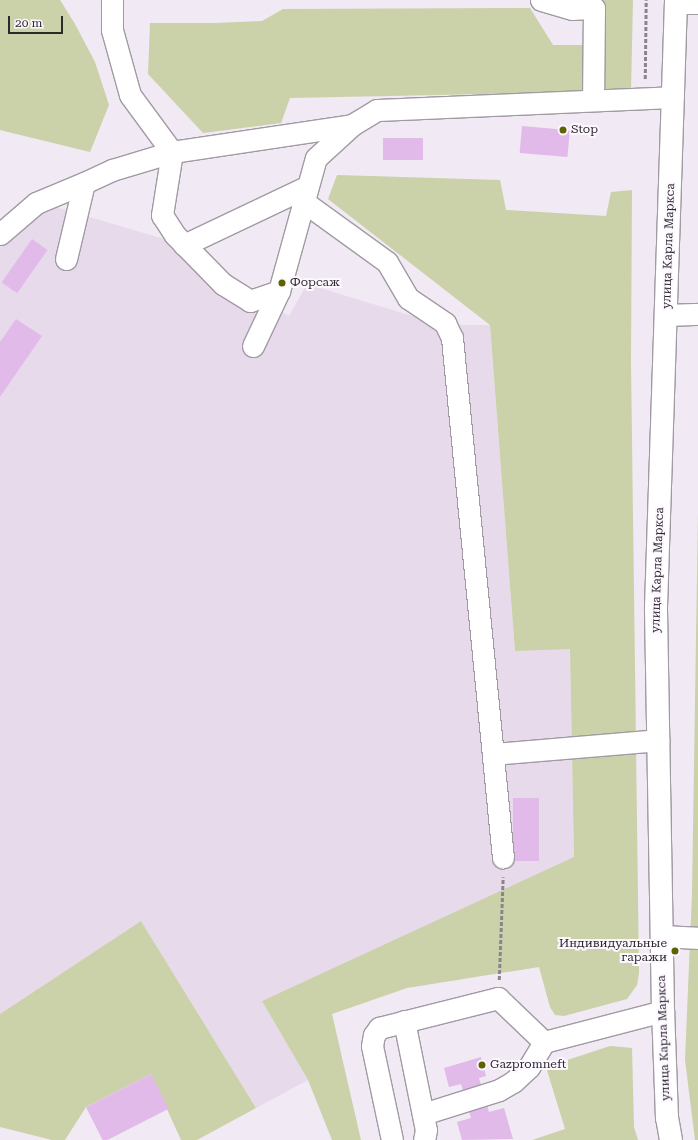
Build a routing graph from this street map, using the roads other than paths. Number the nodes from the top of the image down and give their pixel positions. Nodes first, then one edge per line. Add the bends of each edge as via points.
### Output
1 (112, 0) edge
2 (541, 0) edge
3 (676, 1) edge
4 (698, 3) edge
5 (594, 4) edge
6 (673, 97) junction
7 (593, 100) junction
8 (352, 125) junction
9 (172, 152) junction
10 (84, 183) junction
11 (306, 194) junction
12 (0, 234) edge
13 (184, 245) junction
14 (66, 259) dead end
15 (279, 291) junction
16 (698, 314) edge
17 (667, 315) junction
18 (253, 346) dead end
19 (658, 740) junction
20 (493, 754) junction
21 (503, 858) road end
22 (662, 936) junction
23 (698, 938) edge
24 (663, 1011) junction
25 (404, 1021) junction
26 (544, 1042) junction
27 (423, 1114) junction
28 (392, 1140) edge
29 (424, 1140) edge
30 (671, 1140) edge

1 - 9 street via 112,30 130,95
2 - 5 street via 572,9
3 - 4 street
3 - 6 main road, улица Карла Маркса
5 - 7 street
6 - 7 street
6 - 17 main road, улица Карла Маркса
7 - 8 street via 377,110
8 - 9 street
8 - 11 street via 316,158
9 - 10 street via 112,170
9 - 13 street via 162,215
10 - 12 street via 36,203
10 - 14 street
11 - 13 street
11 - 15 street
11 - 20 street via 387,262 408,298 445,322 452,338
13 - 15 street via 223,284 250,301
15 - 18 street
16 - 17 street
17 - 19 main road, улица Карла Маркса via 656,607
19 - 20 street
19 - 22 main road, улица Карла Маркса
20 - 21 street
22 - 23 street
22 - 24 main road, улица Карла Маркса
24 - 26 street
24 - 30 main road, улица Карла Маркса via 667,1118
25 - 26 street via 498,998
25 - 27 street
25 - 28 street via 379,1028 374,1035 372,1046
26 - 27 street via 529,1067 504,1088
27 - 29 street via 426,1130

